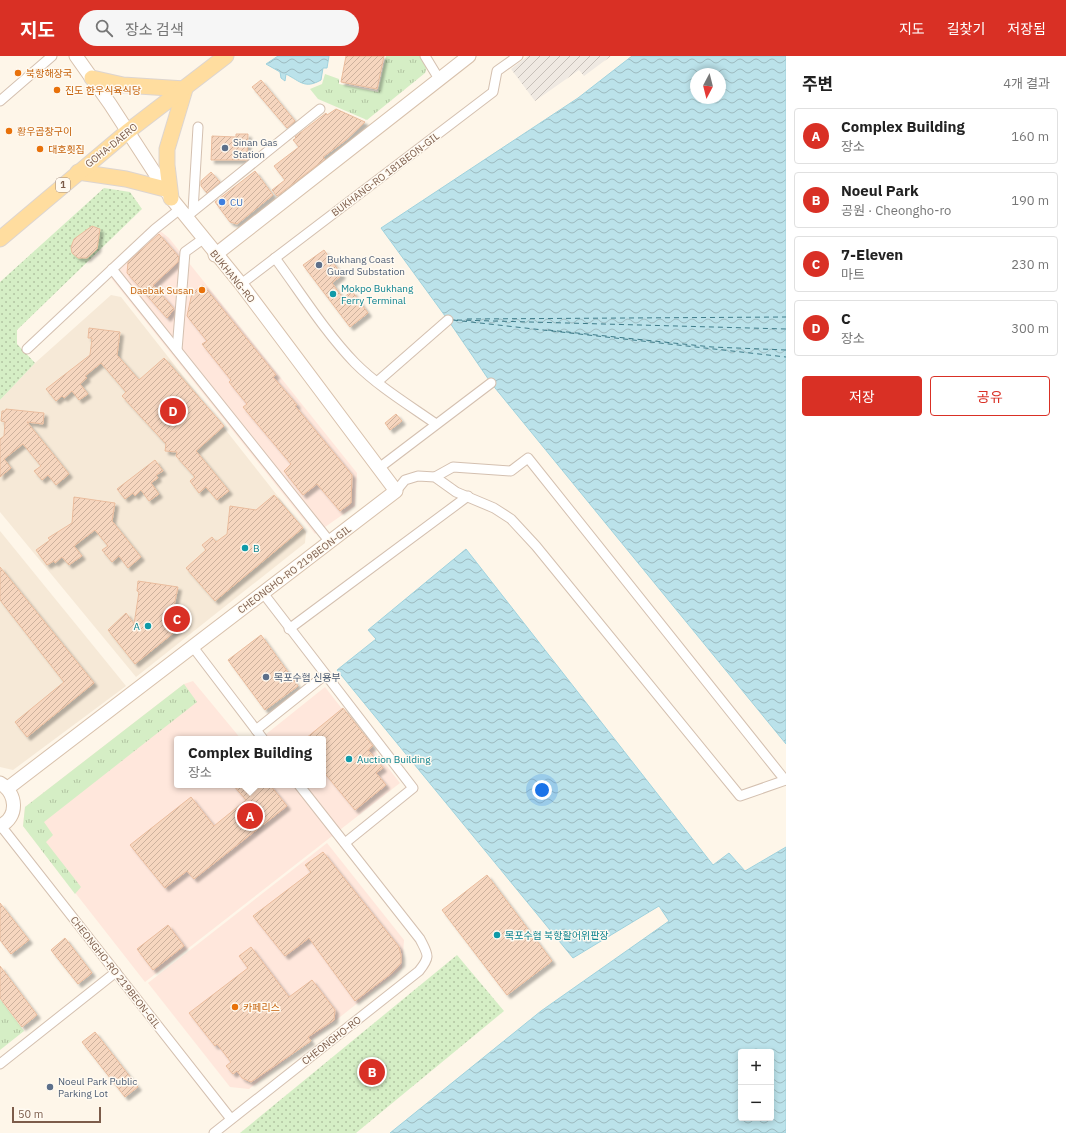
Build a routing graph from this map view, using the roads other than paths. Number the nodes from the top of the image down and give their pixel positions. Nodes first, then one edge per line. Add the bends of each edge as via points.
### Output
1 (52, 56) edge
2 (76, 56) edge
3 (226, 56) edge
4 (425, 56) edge
5 (469, 56) edge
6 (518, 56) edge
7 (92, 78) junction
8 (439, 79) junction
9 (185, 89) junction
10 (0, 101) edge
11 (320, 109) dead end
12 (198, 127) dead end
13 (127, 132) junction
14 (78, 172) junction
15 (179, 205) junction
16 (0, 239) edge
17 (203, 239) junction
18 (216, 255) junction
19 (275, 258) junction
20 (112, 269) junction
21 (240, 284) junction
22 (448, 320) dead end
23 (27, 349) dead end
24 (176, 350) junction
25 (377, 382) junction
26 (491, 383) dead end
27 (436, 424) junction
28 (380, 468) junction
29 (435, 478) junction
30 (396, 491) junction
31 (468, 496) junction
32 (330, 542) junction
33 (262, 593) junction
34 (289, 630) junction
35 (193, 647) junction
36 (325, 675) junction
37 (256, 730) junction
38 (261, 736) edge
39 (786, 780) edge
40 (4, 786) edge
41 (301, 788) edge
42 (0, 826) edge
43 (345, 843) junction
44 (116, 972) junction
45 (0, 1064) edge
46 (231, 1119) junction
47 (214, 1133) edge

1 - 10 street
2 - 7 street, BUKHANG-RO
3 - 9 main road, GOHA-DAERO / 1
4 - 8 street
5 - 8 street
6 - 19 street, BUKHANG-RO 181BEON-GIL via 497,71 493,92
7 - 9 main road via 123,85
7 - 13 street, BUKHANG-RO
8 - 18 street
9 - 13 main road, GOHA-DAERO / 1
9 - 15 main road via 167,149 167,165
11 - 15 street
12 - 15 street
13 - 14 main road, GOHA-DAERO / 1
13 - 15 street, BUKHANG-RO
14 - 15 main road via 126,179
14 - 16 main road, GOHA-DAERO / 1
15 - 17 street, BUKHANG-RO
15 - 20 street
17 - 18 street, BUKHANG-RO
17 - 24 street via 185,252
18 - 21 street, BUKHANG-RO
19 - 21 street, BUKHANG-RO 181BEON-GIL
19 - 25 street via 336,340
20 - 23 street
20 - 24 street
21 - 28 street, BUKHANG-RO
22 - 25 street
24 - 32 street
25 - 27 street
26 - 27 street
27 - 28 street
28 - 30 street, BUKHANG-RO
29 - 30 street via 418,476 405,480
29 - 31 street via 456,492
29 - 39 street via 453,467 511,471 528,458
30 - 32 street, CHEONGHO-RO 219BEON-GIL
31 - 34 street
31 - 39 street via 510,519 536,546 740,796
32 - 33 street, CHEONGHO-RO 219BEON-GIL
33 - 34 street
33 - 35 street, CHEONGHO-RO 219BEON-GIL
34 - 36 street
35 - 37 street
35 - 40 street, CHEONGHO-RO 219BEON-GIL
36 - 37 street
36 - 43 street via 413,788
37 - 38 street
40 - 42 street via 14,803 13,812 5,824
41 - 43 street
42 - 44 street, CHEONGHO-RO 219BEON-GIL
43 - 46 street, CHEONGHO-RO via 420,939 428,955 427,961 419,971
44 - 45 street
44 - 46 street, CHEONGHO-RO 219BEON-GIL
46 - 47 street, CHEONGHO-RO

